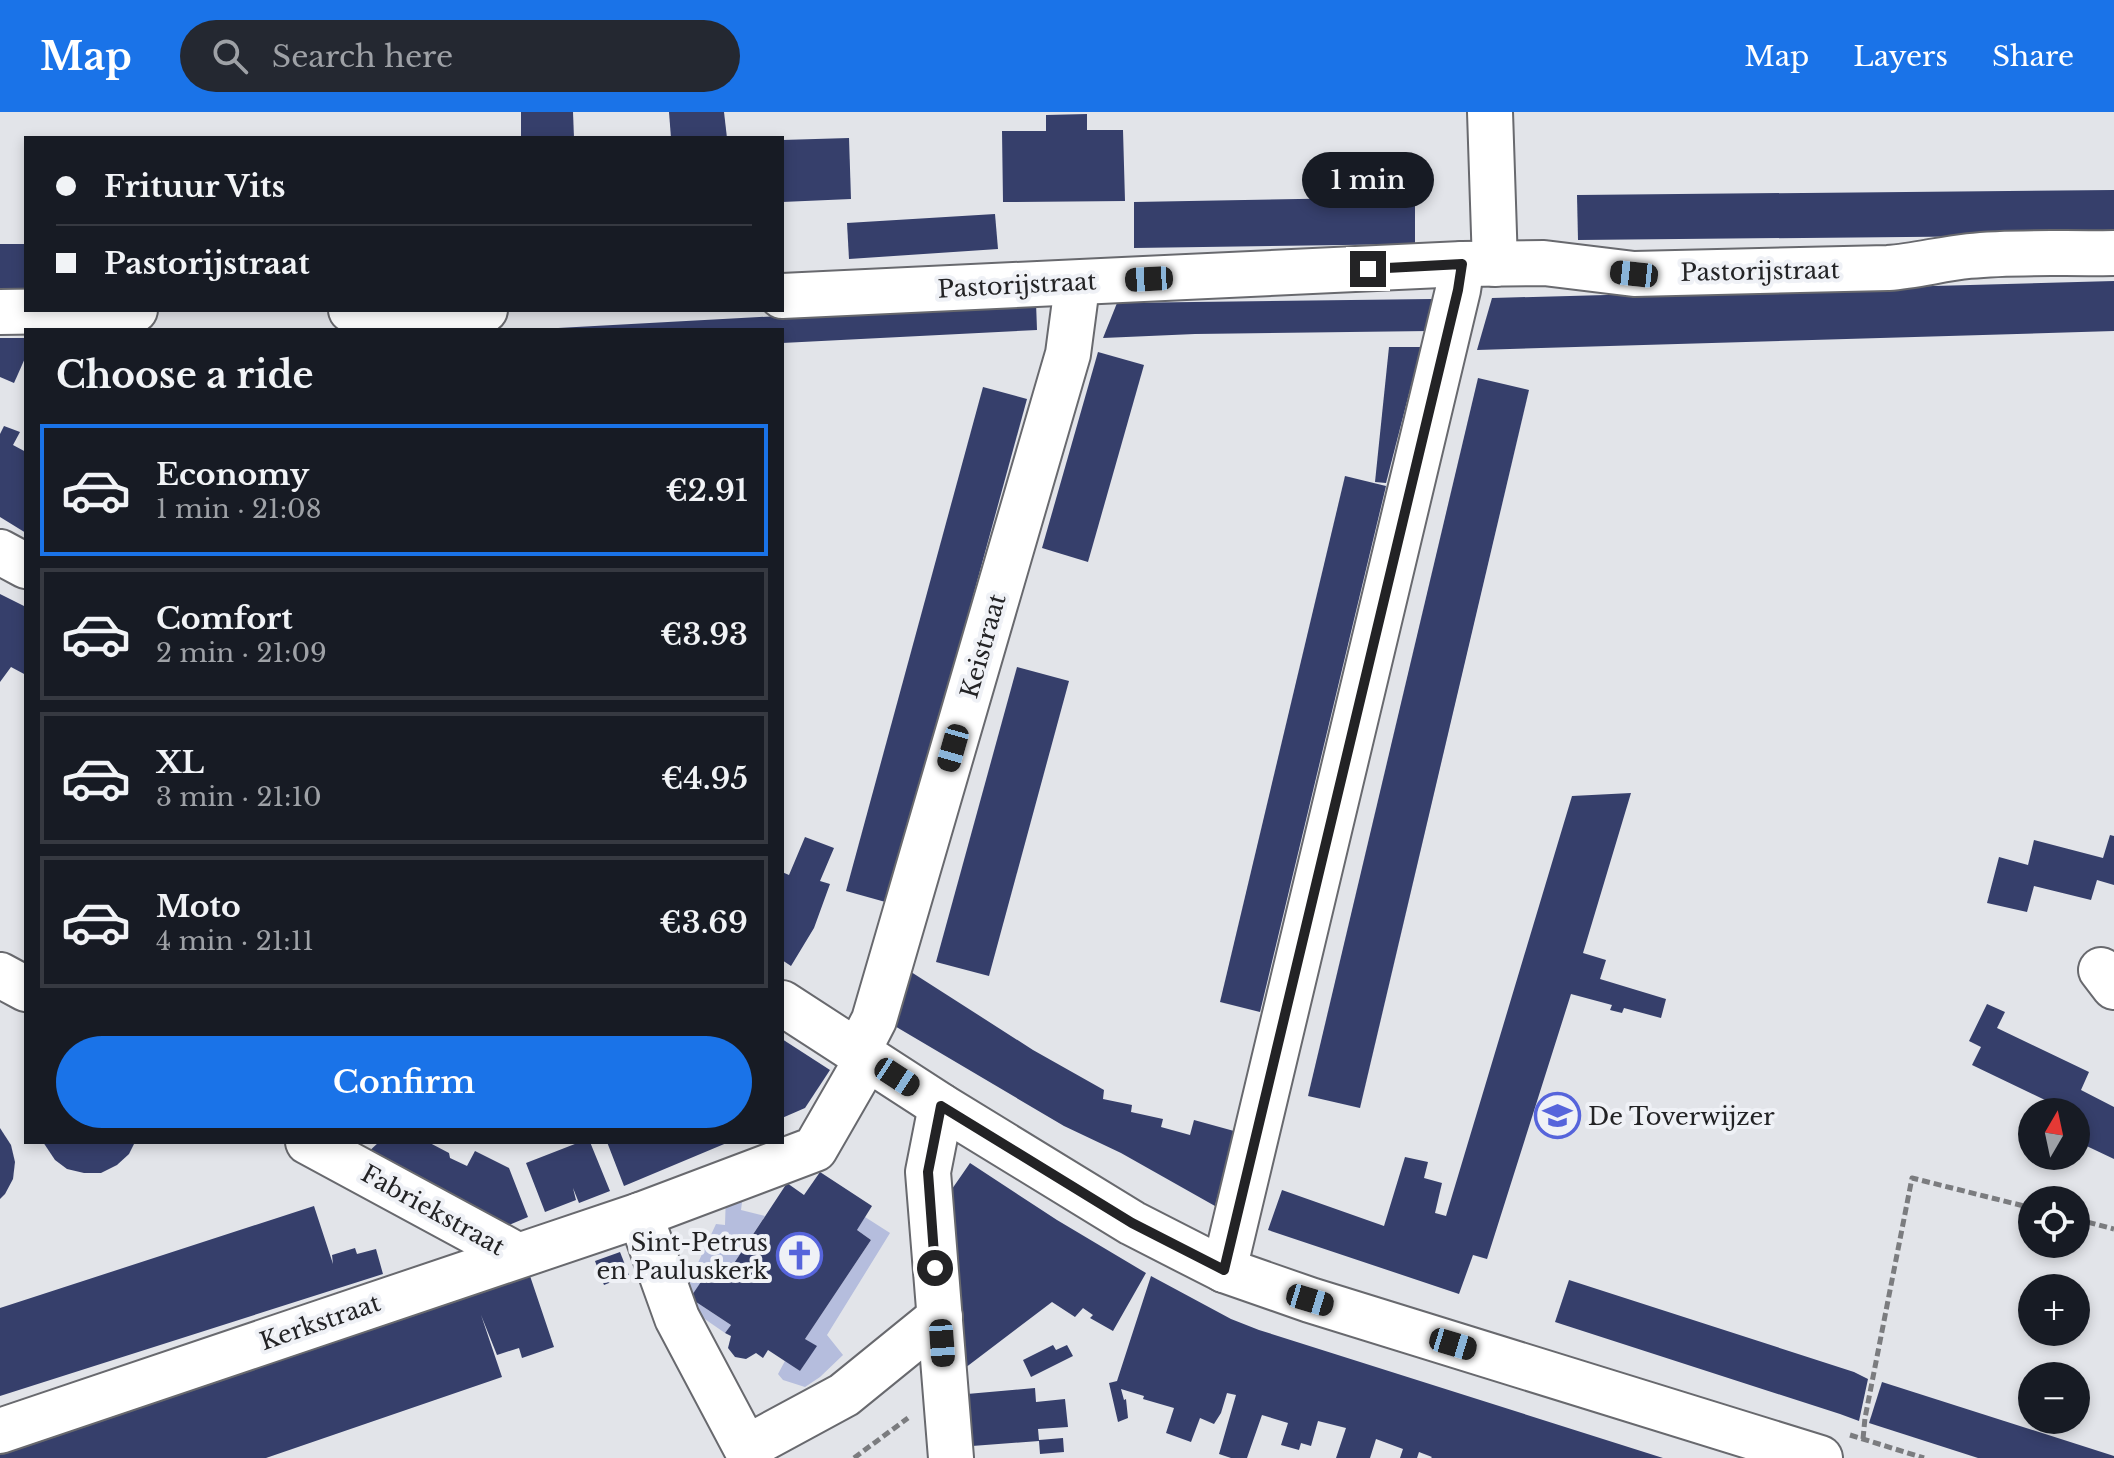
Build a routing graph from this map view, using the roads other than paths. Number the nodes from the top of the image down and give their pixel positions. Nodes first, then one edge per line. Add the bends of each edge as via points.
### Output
1 (1490, 112) edge
2 (2114, 253) edge
3 (1479, 264) junction
4 (1074, 283) junction
5 (784, 296) edge
6 (0, 312) edge
7 (24, 312) edge
8 (374, 312) edge
9 (442, 312) edge
10 (0, 552) edge
11 (24, 565) edge
12 (0, 975) edge
13 (24, 988) edge
14 (784, 1004) edge
15 (863, 1054) junction
16 (941, 1106) junction
17 (312, 1144) edge
18 (640, 1215) junction
19 (517, 1255) junction
20 (1224, 1270) junction
21 (940, 1317) junction
22 (0, 1431) edge
23 (1736, 1445) edge
24 (951, 1458) edge
25 (1820, 1458) edge

1 - 3 street
2 - 3 street, Pastorijstraat via 1970,256 1888,268 1634,274 1544,263
3 - 4 street, Pastorijstraat
3 - 20 street via 1458,290
4 - 5 street, Pastorijstraat
4 - 15 street, Keistraat via 1068,354
6 - 7 street
8 - 9 street
10 - 11 street
12 - 13 street
14 - 15 street
15 - 16 street
15 - 18 street, Kerkstraat via 815,1149
16 - 20 street via 1132,1223
16 - 21 street via 928,1172
17 - 19 street, Fabriekstraat
18 - 19 street, Kerkstraat
18 - 21 street via 677,1318 746,1448 844,1395
19 - 22 street, Kerkstraat
20 - 23 street
21 - 24 street
23 - 25 street

